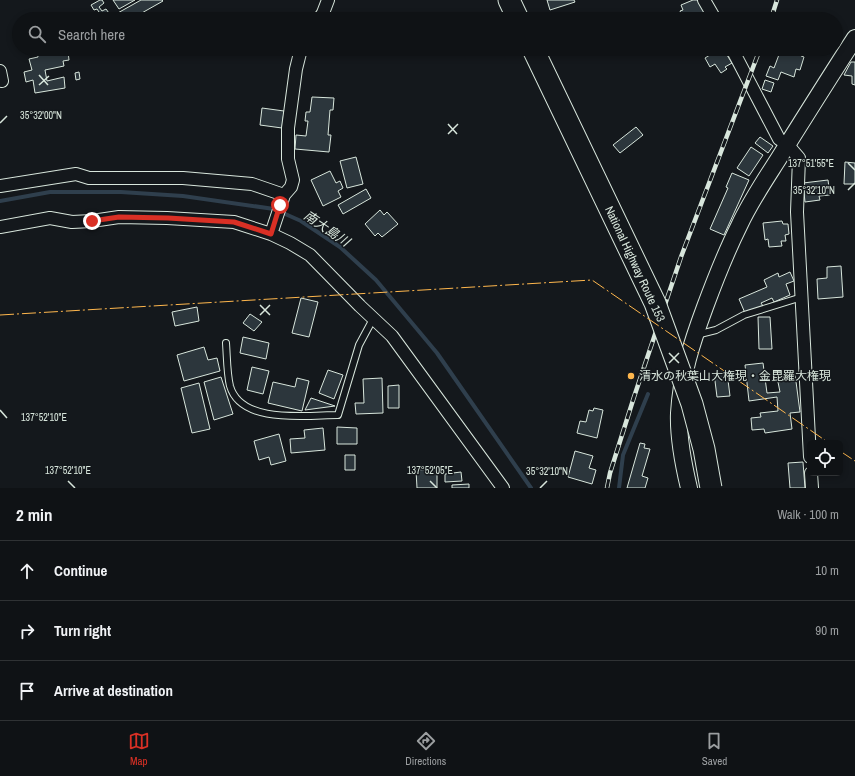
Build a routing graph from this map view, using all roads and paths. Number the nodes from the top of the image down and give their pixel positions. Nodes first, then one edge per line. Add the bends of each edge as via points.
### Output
1 (328, 0) edge
2 (704, 0) edge
3 (323, 12) edge
4 (711, 12) edge
5 (855, 38) edge
6 (299, 56) edge
7 (535, 56) edge
8 (736, 56) edge
9 (787, 144) junction
10 (0, 186) edge
11 (282, 200) junction
12 (0, 227) edge
13 (272, 230) junction
14 (802, 297) junction
15 (373, 318) junction
16 (695, 336) junction
17 (226, 344) dead end
18 (809, 440) edge
19 (811, 476) edge
20 (503, 488) edge
21 (689, 488) edge
22 (711, 488) edge
23 (812, 488) edge

1 - 3 street
2 - 4 street
5 - 9 street
6 - 11 street via 288,128 288,159 293,180 291,188
7 - 22 highway, National Highway Route 153, bridge via 655,303 692,404
8 - 9 street via 780,139
9 - 14 street via 799,158 797,212
9 - 16 street via 739,226
10 - 11 street via 76,174 89,178 183,178 252,184
11 - 13 street
12 - 13 street via 50,218 72,222 119,217 234,222
13 - 15 street via 310,256
14 - 16 lane via 744,315 716,330
14 - 18 street
15 - 17 lane via 359,346 338,415 276,415 255,412 235,396 230,386
15 - 20 street via 392,336
16 - 21 street via 684,370 679,413 682,452
19 - 23 street

